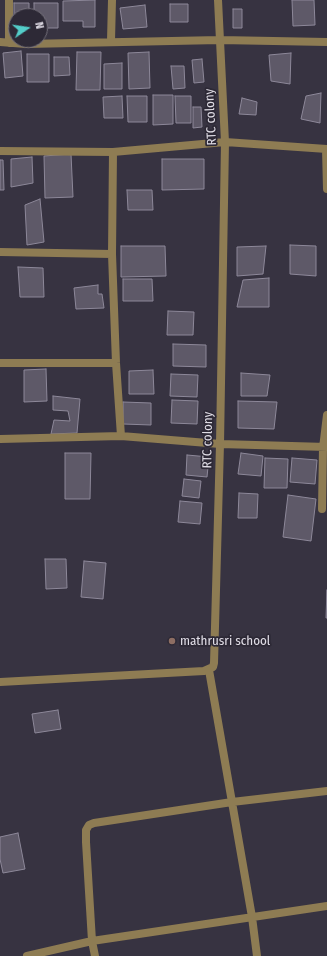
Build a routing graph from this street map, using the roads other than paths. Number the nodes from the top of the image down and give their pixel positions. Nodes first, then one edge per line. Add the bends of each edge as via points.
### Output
1 (9, 0) edge
2 (112, 0) edge
3 (218, 0) edge
4 (220, 40) junction
5 (4, 42) edge
6 (111, 42) junction
7 (327, 42) edge
8 (225, 142) junction
9 (326, 149) edge
10 (0, 151) edge
11 (113, 152) junction
12 (327, 189) edge
13 (0, 252) edge
14 (112, 254) junction
15 (0, 363) edge
16 (116, 363) junction
17 (327, 416) edge
18 (121, 436) junction
19 (0, 439) edge
20 (220, 444) junction
21 (325, 447) edge
22 (322, 509) dead end
23 (209, 670) junction
24 (0, 682) edge
25 (327, 791) edge
26 (232, 802) junction
27 (327, 906) edge
28 (252, 917) junction
29 (92, 940) junction
30 (27, 956) edge
31 (94, 956) edge
32 (257, 956) edge

1 - 5 street
2 - 6 street
3 - 4 street, RTC colony
4 - 6 street
4 - 7 street
4 - 8 street, RTC colony
5 - 6 street
8 - 9 street
8 - 11 street
8 - 20 street, RTC colony
9 - 12 street
10 - 11 street
11 - 14 street
13 - 14 street
14 - 16 street
15 - 16 street
16 - 18 street
17 - 21 street
18 - 19 street
18 - 20 street
20 - 21 street
20 - 23 street, RTC colony via 214,663
21 - 22 street
23 - 24 street
23 - 26 street
25 - 26 street
26 - 28 street
26 - 29 street via 89,825 86,830 86,842
27 - 28 street
28 - 29 street
28 - 32 street
29 - 30 street
29 - 31 street

